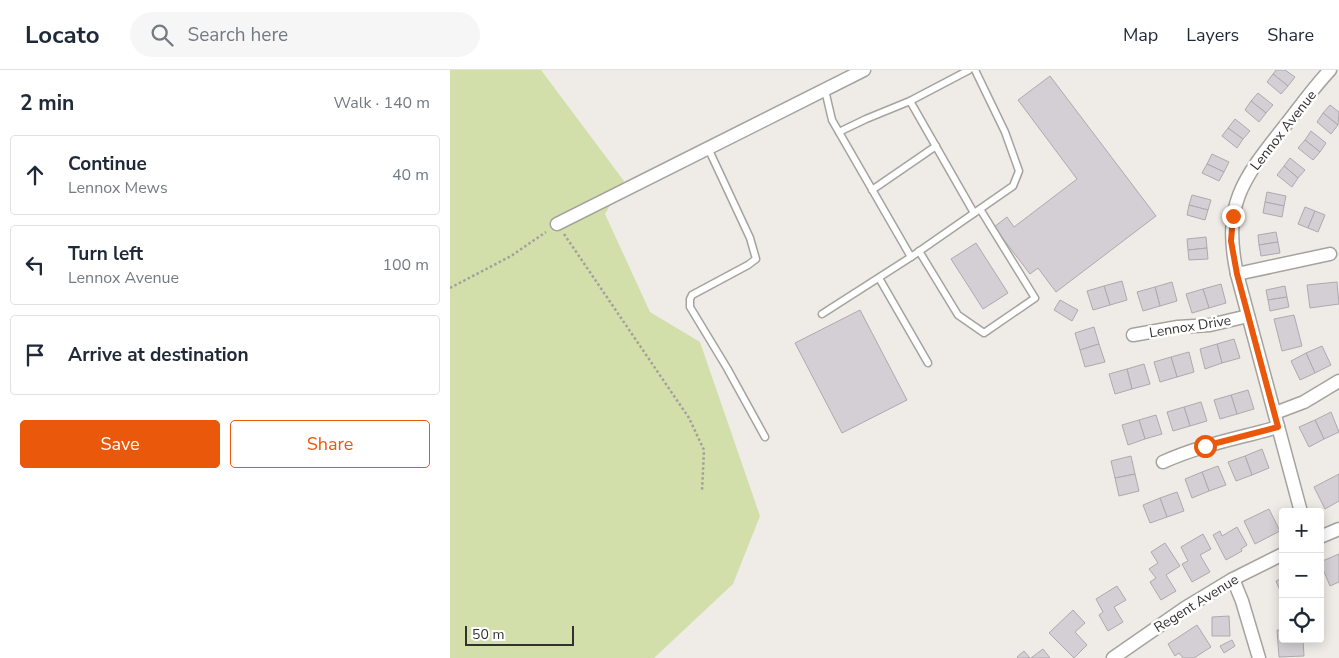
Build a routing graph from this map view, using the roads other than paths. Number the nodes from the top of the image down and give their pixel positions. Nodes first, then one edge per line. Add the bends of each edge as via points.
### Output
1 (864, 70) edge
2 (969, 70) edge
3 (976, 70) edge
4 (1330, 70) edge
5 (825, 90) junction
6 (910, 101) junction
7 (839, 132) junction
8 (936, 146) junction
9 (708, 148) junction
10 (872, 190) junction
11 (977, 211) junction
12 (557, 224) road end
13 (919, 251) junction
14 (1330, 254) dead end
15 (911, 257) junction
16 (1237, 274) junction
17 (879, 278) junction
18 (822, 314) dead end
19 (1248, 316) junction
20 (1132, 335) dead end
21 (928, 363) dead end
22 (1339, 381) edge
23 (1275, 413) junction
24 (1278, 427) junction
25 (765, 437) dead end
26 (1163, 462) dead end
27 (1300, 508) edge
28 (1339, 530) edge
29 (1324, 536) edge
30 (1279, 556) edge
31 (1233, 578) junction
32 (1113, 658) edge
33 (1259, 658) edge

1 - 5 street
2 - 6 lane
3 - 11 lane via 1019,171 1013,186
4 - 16 street, Lennox Avenue via 1257,161 1243,185 1231,230
5 - 7 lane via 832,120
5 - 9 street
6 - 7 lane
6 - 8 lane
7 - 10 lane
8 - 10 lane
8 - 11 lane
9 - 12 street
9 - 25 lane via 750,238 756,259 692,295 690,307
10 - 15 lane
11 - 13 lane
11 - 13 lane via 1035,298 984,333 958,315
13 - 15 lane
14 - 16 street
15 - 17 lane
16 - 19 street, Lennox Avenue
17 - 18 lane
17 - 21 lane
19 - 20 street, Lennox Drive via 1210,325
19 - 23 street, Lennox Avenue
22 - 23 street via 1304,402
23 - 24 street, Lennox Avenue
24 - 26 street via 1194,449
24 - 27 street, Lennox Avenue
28 - 29 street
30 - 31 street, Regent Avenue
31 - 32 street, Regent Avenue
31 - 33 street

